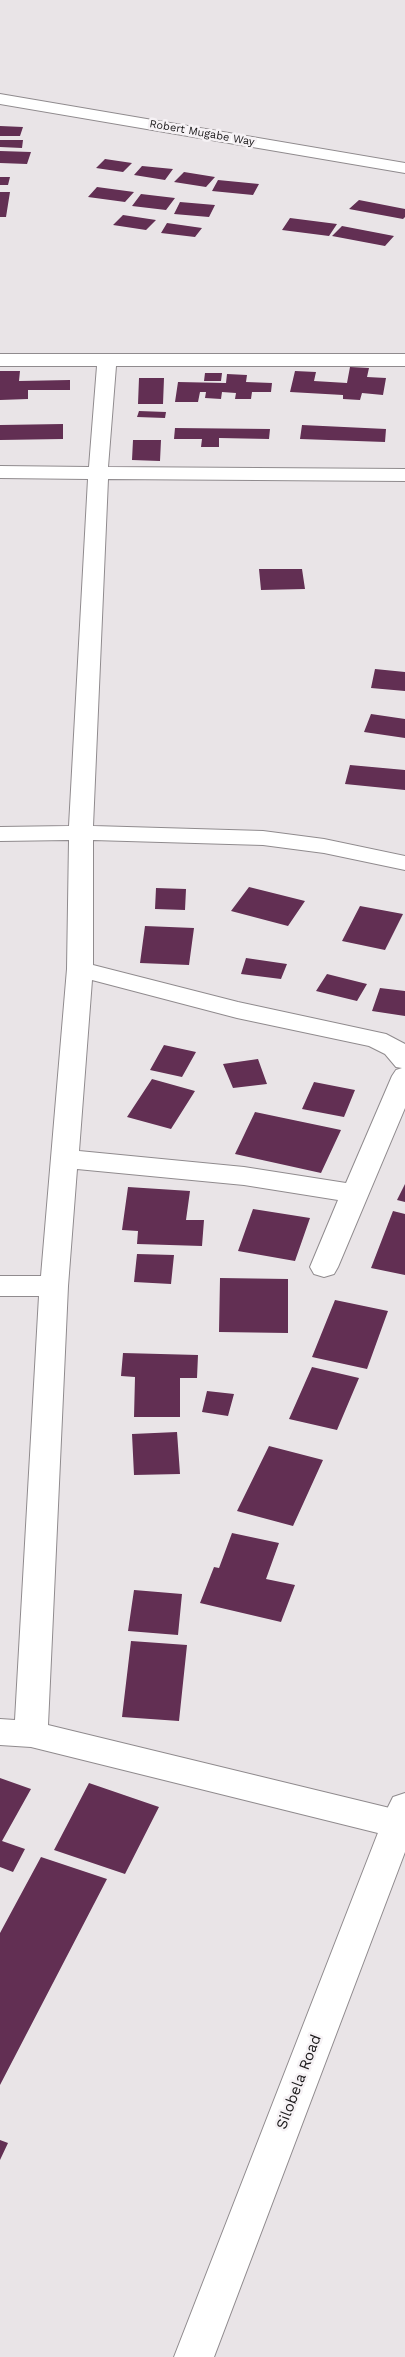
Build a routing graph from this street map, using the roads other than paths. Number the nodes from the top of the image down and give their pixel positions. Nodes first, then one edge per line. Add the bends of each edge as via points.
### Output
1 (0, 99) edge
2 (405, 168) edge
3 (0, 360) edge
4 (107, 360) junction
5 (405, 360) edge
6 (0, 472) edge
7 (98, 473) junction
8 (405, 475) edge
9 (81, 833) junction
10 (0, 834) edge
11 (405, 863) edge
12 (80, 969) junction
13 (405, 1060) edge
14 (405, 1076) edge
15 (64, 1158) junction
16 (356, 1194) junction
17 (324, 1268) dead end
18 (0, 1286) edge
19 (54, 1286) junction
20 (16, 1733) edge
21 (402, 1816) edge
22 (194, 2357) edge

1 - 2 street, Robert Mugabe Way
3 - 4 street
4 - 5 street
4 - 7 street
6 - 7 street
7 - 8 street
7 - 9 street
9 - 10 street
9 - 11 street via 263,838 324,846
9 - 12 street
12 - 13 street via 237,1010 377,1040 394,1048
12 - 15 street
14 - 16 street
15 - 16 street via 244,1176
15 - 19 street
16 - 17 street
18 - 19 street
19 - 20 street
20 - 21 street
21 - 22 street, Silobela Road

